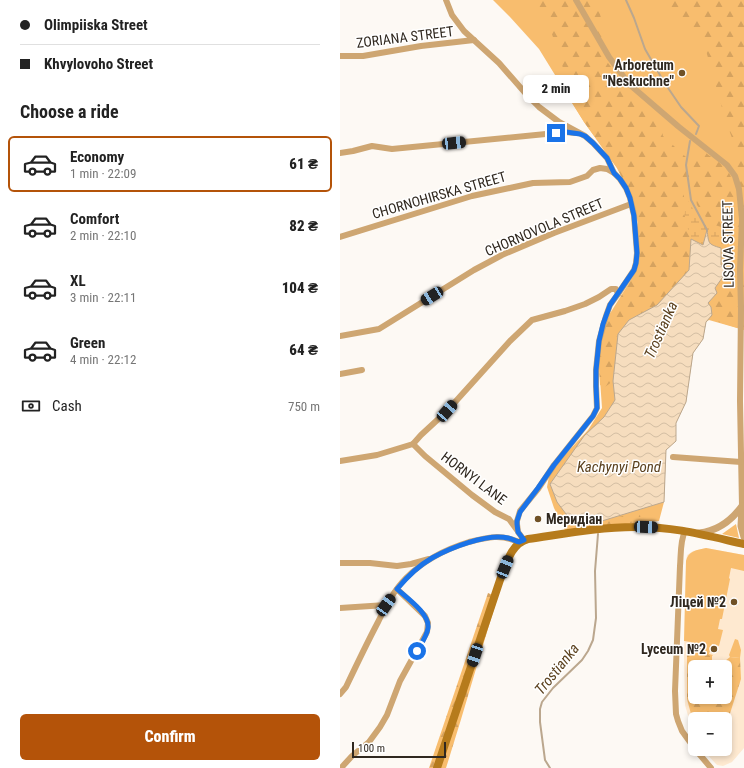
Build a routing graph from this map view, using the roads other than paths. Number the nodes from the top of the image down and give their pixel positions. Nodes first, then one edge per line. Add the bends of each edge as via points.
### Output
1 (446, 0) edge
2 (576, 0) edge
3 (474, 40) junction
4 (340, 56) edge
5 (580, 134) junction
6 (340, 153) edge
7 (614, 173) junction
8 (631, 204) junction
9 (340, 237) edge
10 (618, 294) junction
11 (340, 336) edge
12 (362, 370) dead end
13 (340, 374) edge
14 (413, 444) junction
15 (673, 458) dead end
16 (340, 461) edge
17 (742, 462) junction
18 (743, 504) edge
19 (685, 531) junction
20 (518, 532) junction
21 (695, 533) junction
22 (744, 537) edge
23 (522, 541) junction
24 (744, 544) edge
25 (431, 558) junction
26 (340, 563) edge
27 (397, 589) junction
28 (386, 605) junction
29 (340, 608) edge
30 (340, 694) edge
31 (688, 739) edge
32 (701, 756) edge
33 (341, 768) edge
34 (437, 768) edge
35 (712, 768) edge

1 - 3 street via 458,24
2 - 17 street, LISOVA STREET via 609,57 629,84 727,165 735,176 742,219
3 - 4 street, ZORIANA STREET via 363,56
3 - 5 street via 539,107
5 - 6 street via 566,132 392,148 372,146
5 - 7 street via 607,158
7 - 8 street via 626,188
7 - 9 street, CHORNOHIRSKA STREET via 600,168 570,182 532,183 472,196
8 - 10 street via 636,228 636,263
8 - 11 street, CHORNOVOLA STREET via 502,255 379,329
10 - 14 street via 616,290 611,289 565,312 532,320
10 - 20 street via 610,305 599,341 596,370 597,408 520,512 517,521
12 - 13 street
14 - 16 street via 377,455
14 - 20 street, HORNYI LANE via 472,495 495,512 510,519
15 - 17 street
17 - 18 street, LISOVA STREET
18 - 21 street via 725,525 712,531
18 - 22 street via 741,526
19 - 21 main road
19 - 23 main road via 618,528
19 - 31 street via 680,566 675,691 678,720
20 - 23 street, HORNYI LANE
21 - 24 main road
23 - 25 street via 487,538
23 - 34 main road via 510,555 500,580
25 - 26 street via 397,566
25 - 27 street via 406,578
27 - 28 street
27 - 33 street via 425,616 428,623 427,632 400,681 380,727 369,742
28 - 29 street
28 - 30 street via 346,687
32 - 35 street

